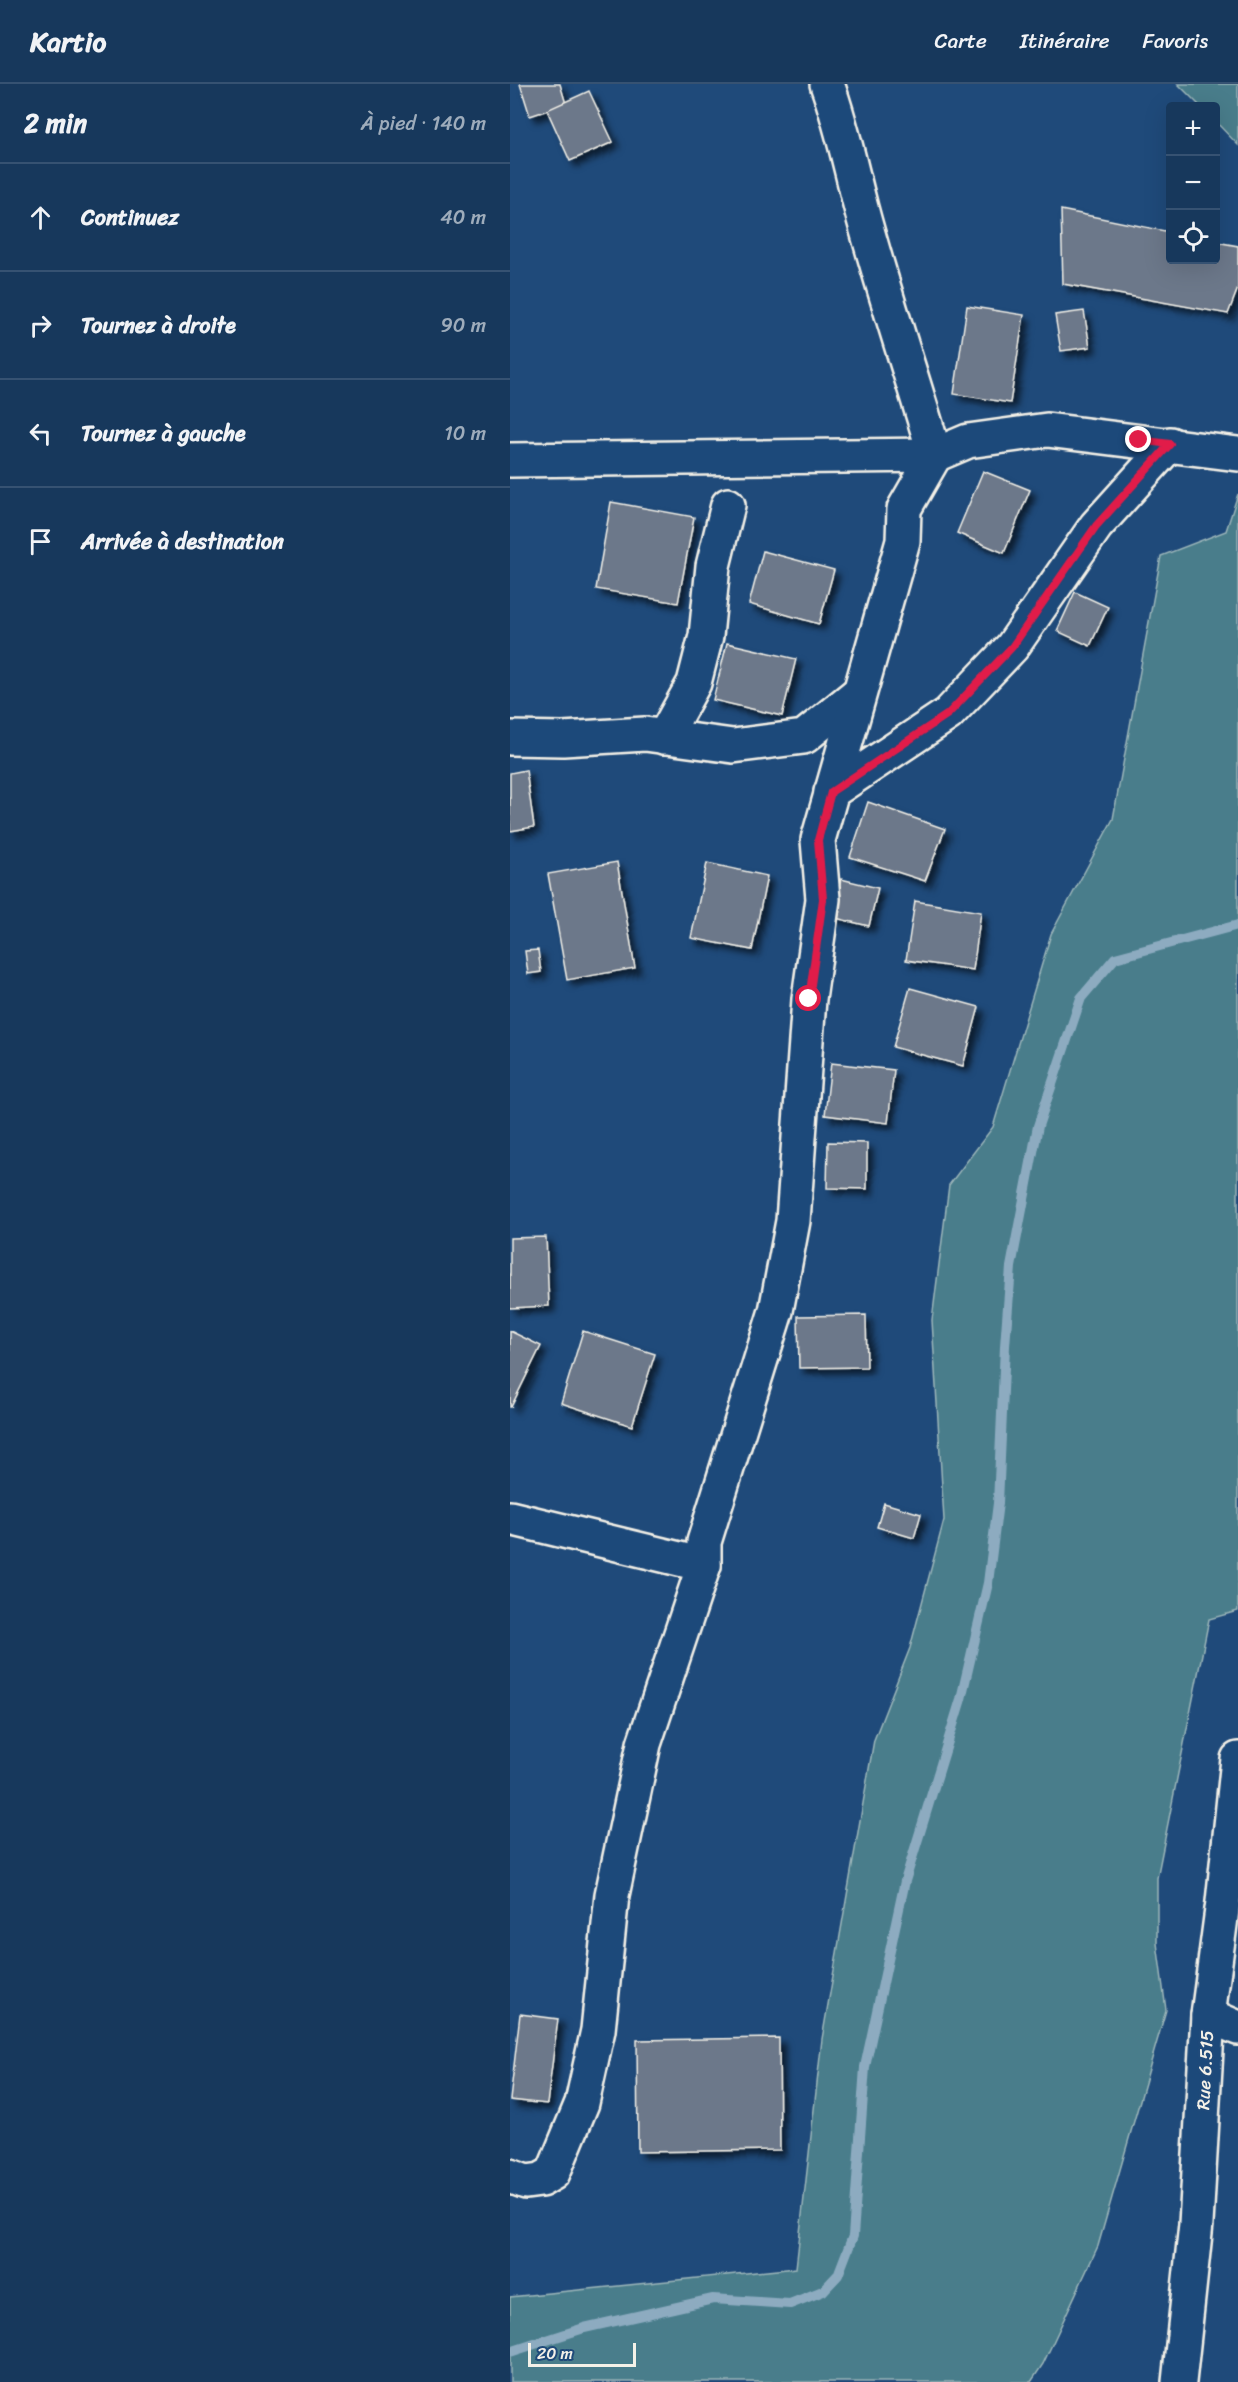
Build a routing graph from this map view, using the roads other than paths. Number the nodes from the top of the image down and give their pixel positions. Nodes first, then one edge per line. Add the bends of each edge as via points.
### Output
1 (827, 84) edge
2 (1170, 444) junction
3 (1238, 454) edge
4 (935, 455) junction
5 (510, 460) edge
6 (728, 505) dead end
7 (857, 694) junction
8 (664, 737) junction
9 (510, 738) edge
10 (831, 792) junction
11 (510, 1518) edge
12 (704, 1565) junction
13 (1238, 1759) edge
14 (1208, 2015) junction
15 (1238, 2028) edge
16 (510, 2176) edge
17 (1179, 2382) edge

1 - 4 street
2 - 3 street
2 - 4 street via 1047,430 968,441
2 - 10 street via 1096,526 1012,647 948,714
4 - 5 street
4 - 7 street via 904,509 903,541
6 - 8 street via 713,566 706,636 694,683
7 - 8 street via 804,737 733,746
7 - 10 street
8 - 9 street via 645,734
10 - 12 street via 818,840 823,899 809,999 793,1221 776,1311 704,1542
11 - 12 street
12 - 16 street via 644,1744 612,1895 598,2030 582,2103 553,2173 526,2182
13 - 14 street, Rue 6.515
14 - 15 street
14 - 17 street, Rue 6.515 via 1196,2224

